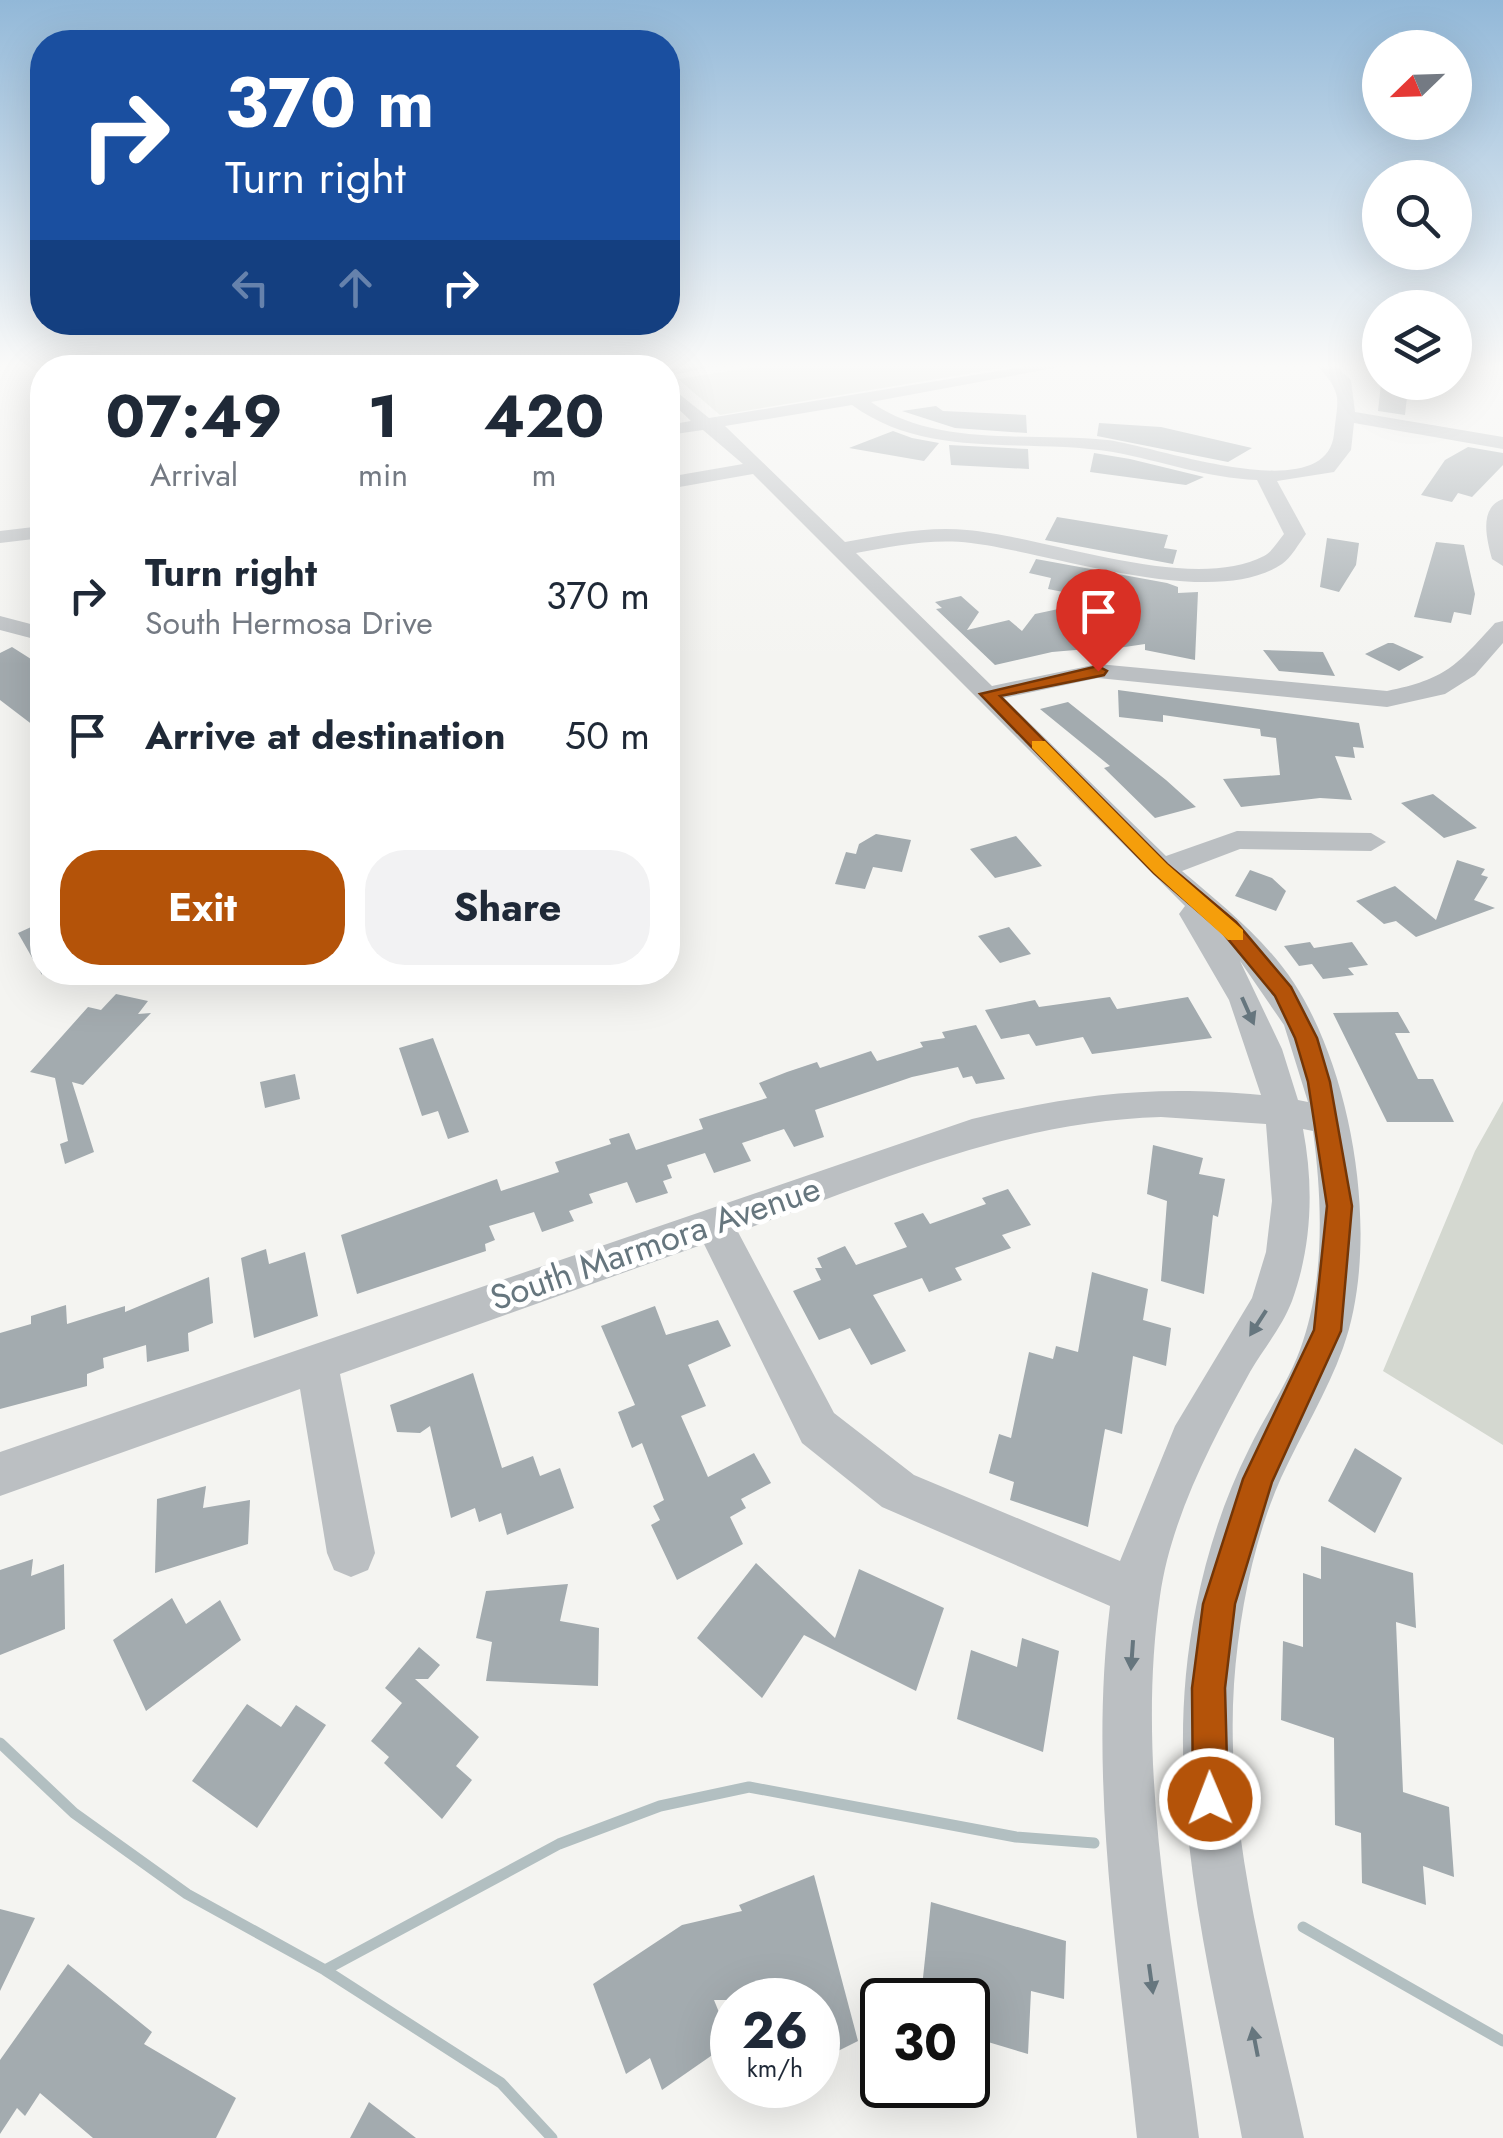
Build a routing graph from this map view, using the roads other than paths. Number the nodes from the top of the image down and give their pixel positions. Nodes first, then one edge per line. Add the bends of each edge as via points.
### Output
1 (754, 466) edge
2 (1195, 466) edge
3 (1329, 466) edge
4 (756, 468) junction
5 (1265, 477) junction
6 (680, 481) edge
7 (1503, 505) edge
8 (30, 533) edge
9 (0, 536) edge
10 (839, 550) junction
11 (1503, 559) edge
12 (0, 623) edge
13 (1503, 628) edge
14 (30, 631) edge
15 (988, 694) junction
16 (1371, 842) dead end
17 (1160, 868) junction
18 (1282, 1110) junction
19 (1328, 1119) junction
20 (712, 1222) junction
21 (317, 1363) junction
22 (0, 1474) edge
23 (351, 1553) dead end
24 (1136, 1593) junction
25 (1168, 2138) edge
26 (1273, 2138) edge

1 - 4 street
2 - 5 street
3 - 5 street
4 - 6 street
4 - 10 street
5 - 10 street via 1296,534 1290,552 1269,566 1237,573 1145,569 973,536 936,534
7 - 11 street via 1495,528
8 - 9 street
10 - 15 street
12 - 14 street
13 - 15 street via 1466,670 1436,689 1388,700 1098,671
15 - 17 street
16 - 17 street via 1236,840
17 -> 18 street via 1207,932 1239,992
17 - 19 street via 1229,927 1284,992 1306,1038
18 - 19 street, South Marmora Avenue
18 - 20 street, South Marmora Avenue via 1066,1111 972,1133
18 -> 24 street via 1293,1212 1272,1301 1170,1488
26 -> 19 street via 1211,1836 1208,1688 1219,1604 1258,1479 1328,1331 1339,1206
20 - 21 street, South Marmora Avenue
20 - 24 street via 818,1428 898,1490
21 - 22 street, South Marmora Avenue
21 - 23 street
24 -> 25 street via 1129,1816

